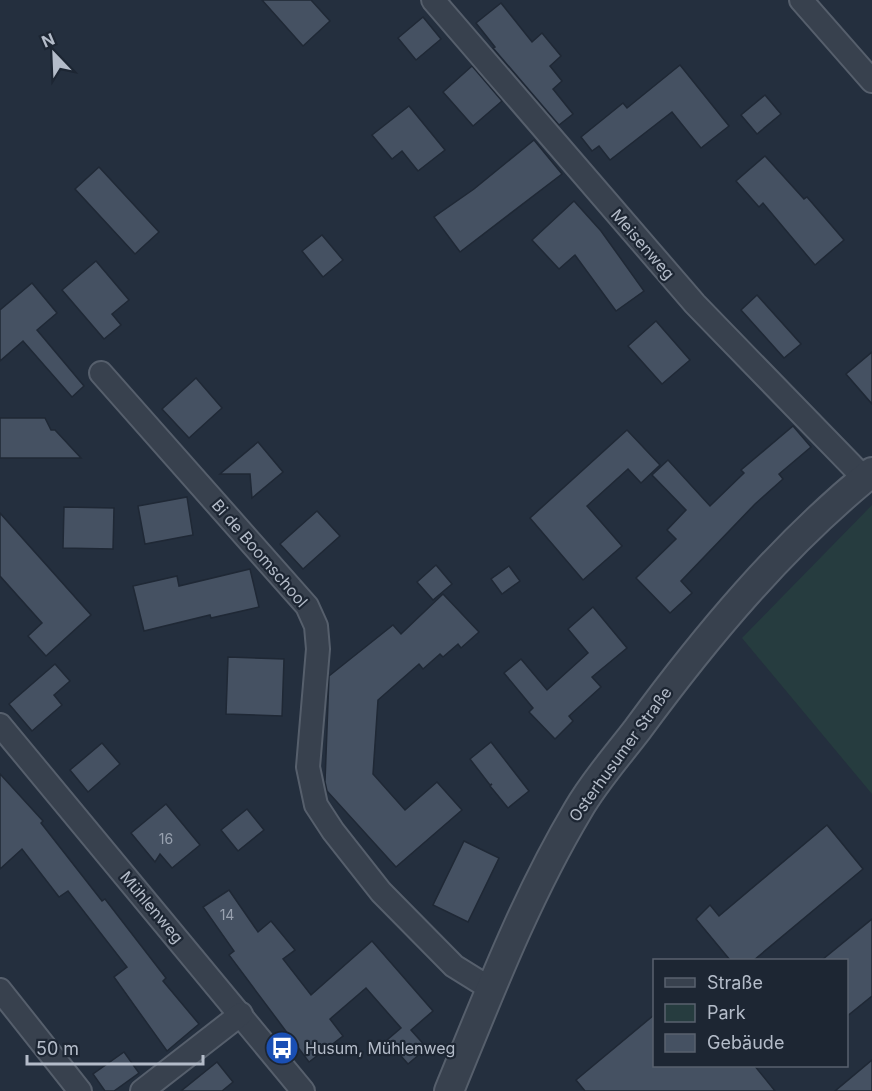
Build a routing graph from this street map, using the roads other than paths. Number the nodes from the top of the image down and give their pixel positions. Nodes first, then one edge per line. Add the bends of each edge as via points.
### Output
1 (434, 0) edge
2 (801, 0) edge
3 (872, 81) edge
4 (101, 372) dead end
5 (868, 475) edge
6 (0, 725) edge
7 (491, 989) junction
8 (0, 990) edge
9 (241, 1014) junction
10 (80, 1091) edge
11 (142, 1091) edge
12 (303, 1091) edge
13 (449, 1091) edge

1 - 5 street, Meisenweg via 695,303
2 - 3 street
4 - 7 street, Bi de Boomschool via 307,606 316,626 318,649 308,767 316,805 381,892 454,966
5 - 7 street, Osterhusumer Straße via 795,542 722,622 675,678 579,808 529,900
6 - 9 street, Mühlenweg
7 - 13 street, Osterhusumer Straße
8 - 10 street
9 - 11 street
9 - 12 street, Mühlenweg

